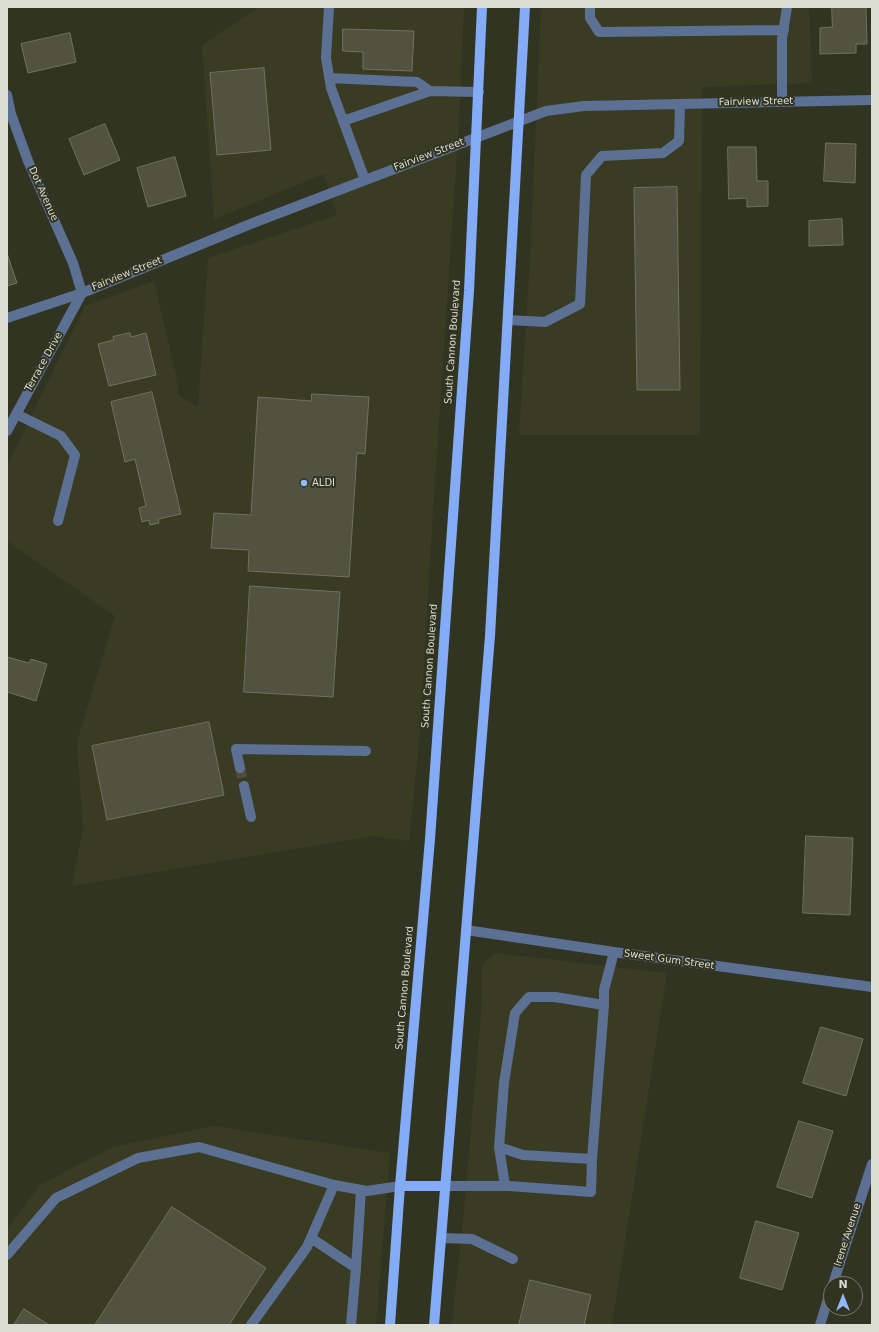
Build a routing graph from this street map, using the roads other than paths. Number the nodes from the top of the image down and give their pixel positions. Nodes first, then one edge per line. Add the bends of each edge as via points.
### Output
1 (329, 7) edge
2 (482, 7) edge
3 (525, 7) edge
4 (590, 7) edge
5 (787, 7) edge
6 (784, 30) junction
7 (329, 78) junction
8 (430, 91) junction
9 (479, 92) junction
10 (7, 94) edge
11 (872, 100) edge
12 (782, 102) junction
13 (680, 104) junction
14 (344, 120) junction
15 (519, 121) junction
16 (477, 137) junction
17 (365, 180) junction
18 (82, 293) junction
19 (7, 318) edge
20 (508, 320) junction
21 (16, 414) junction
22 (7, 430) edge
23 (58, 521) dead end
24 (366, 751) dead end
25 (240, 768) tunnel mouth
26 (244, 786) tunnel mouth
27 (251, 817) dead end
28 (466, 930) junction
29 (614, 952) junction
30 (872, 987) edge
31 (604, 1005) junction
32 (499, 1147) junction
33 (592, 1159) junction
34 (872, 1164) edge
35 (334, 1185) junction
36 (400, 1186) junction
37 (445, 1186) junction
38 (505, 1186) junction
39 (361, 1190) junction
40 (311, 1238) junction
41 (441, 1238) junction
42 (7, 1255) edge
43 (513, 1259) dead end
44 (356, 1268) junction
45 (836, 1276) edge
46 (823, 1315) edge
47 (251, 1325) edge
48 (351, 1325) edge
49 (390, 1325) edge
50 (434, 1325) edge
51 (820, 1325) edge

1 - 7 street via 326,58
2 - 9 main road, South Cannon Boulevard
3 - 15 main road
4 - 6 street via 590,18 599,32
5 - 6 street
6 - 12 street
7 - 8 street via 418,82
7 - 14 street
8 - 9 street
8 - 14 street
9 - 16 main road, South Cannon Boulevard
10 - 18 street, Dot Avenue via 11,114 28,162 73,263
11 - 12 street, Fairview Street
12 - 13 street, Fairview Street
13 - 15 street, Fairview Street via 584,106 546,111
13 - 20 street via 679,141 674,145 663,153 602,156 586,175 580,304 545,322
14 - 17 street
15 - 16 street, Fairview Street
15 - 20 main road
16 - 17 street, Fairview Street
16 - 36 main road, South Cannon Boulevard via 469,299 430,839
17 - 18 street, Fairview Street
18 - 19 street, Fairview Street
18 - 21 street, Terrace Drive
20 - 28 main road via 490,636
21 - 22 street, Terrace Drive
21 - 23 street via 61,436 75,455
24 - 25 street via 236,749
26 - 27 street
28 - 29 street, Sweet Gum Street
28 - 37 main road
29 - 30 street, Sweet Gum Street
29 - 31 street via 604,990
31 - 32 street via 555,997 529,997 515,1013 503,1095
31 - 33 street
32 - 33 street via 524,1155
32 - 38 street
33 - 38 street via 591,1192
34 - 45 street, Irene Avenue
35 - 39 street
35 - 40 street
35 - 42 street via 199,1147 138,1158 56,1198
36 - 37 main road
36 - 39 street
36 - 49 main road, South Cannon Boulevard
37 - 38 street
37 - 41 main road
39 - 44 street
40 - 44 street
40 - 47 street
41 - 43 street via 472,1239
41 - 50 main road
44 - 48 street
46 - 51 street

